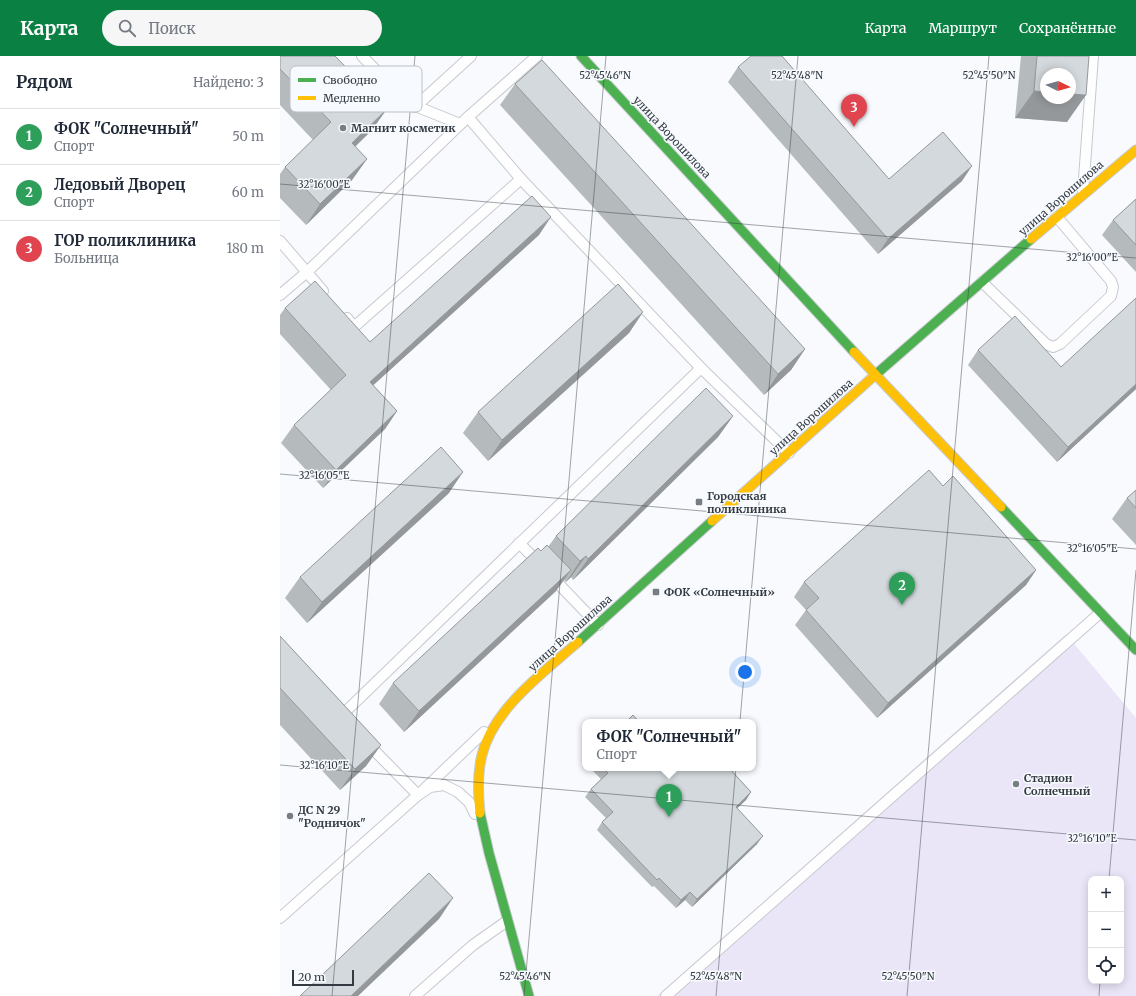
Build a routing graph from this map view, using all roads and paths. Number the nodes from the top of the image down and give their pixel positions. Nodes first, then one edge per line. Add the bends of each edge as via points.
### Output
1 (362, 56) edge
2 (471, 56) edge
3 (537, 56) edge
4 (581, 56) edge
5 (1093, 56) edge
6 (372, 66) edge
7 (422, 101) edge
8 (422, 109) edge
9 (464, 120) junction
10 (1136, 150) edge
11 (521, 179) junction
12 (1083, 194) junction
13 (1057, 217) junction
14 (280, 241) edge
15 (307, 272) junction
16 (982, 282) junction
17 (280, 295) edge
18 (328, 296) edge
19 (338, 308) edge
20 (701, 368) junction
21 (875, 375) junction
22 (789, 453) junction
23 (519, 543) junction
24 (1100, 612) junction
25 (598, 625) junction
26 (1136, 650) edge
27 (502, 715) junction
28 (341, 716) edge
29 (363, 738) edge
30 (418, 795) junction
31 (484, 836) junction
32 (280, 918) edge
33 (507, 921) junction
34 (415, 996) edge
35 (529, 996) edge
36 (666, 996) edge

1 - 6 lane
2 - 7 lane
3 - 9 lane
4 - 21 main road, улица Ворошилова
5 - 12 lane
8 - 9 lane
9 - 11 lane
9 - 15 lane
10 - 12 main road, улица Ворошилова
11 - 19 lane via 354,326
11 - 20 lane
12 - 13 main road, улица Ворошилова
13 - 16 main road, улица Ворошилова
13 - 16 lane via 1111,281 1113,287 1111,296 1060,344 1053,347 1046,344
14 - 15 lane
15 - 17 lane
15 - 18 lane
16 - 21 main road, улица Ворошилова
20 - 22 lane
20 - 23 lane
21 - 22 main road, улица Ворошилова
21 - 24 main road, улица Ворошилова
22 - 25 main road, улица Ворошилова
23 - 25 lane
23 - 28 lane
24 - 26 main road, улица Ворошилова
24 - 36 lane
25 - 27 main road, улица Ворошилова via 528,687
27 - 30 lane
27 - 31 main road, улица Ворошилова via 488,735 480,758 479,802
29 - 30 lane
30 - 31 lane via 430,787 444,785 458,792 469,802
30 - 32 lane
31 - 33 main road, улица Ворошилова
33 - 34 lane via 473,945
33 - 35 main road, улица Ворошилова

